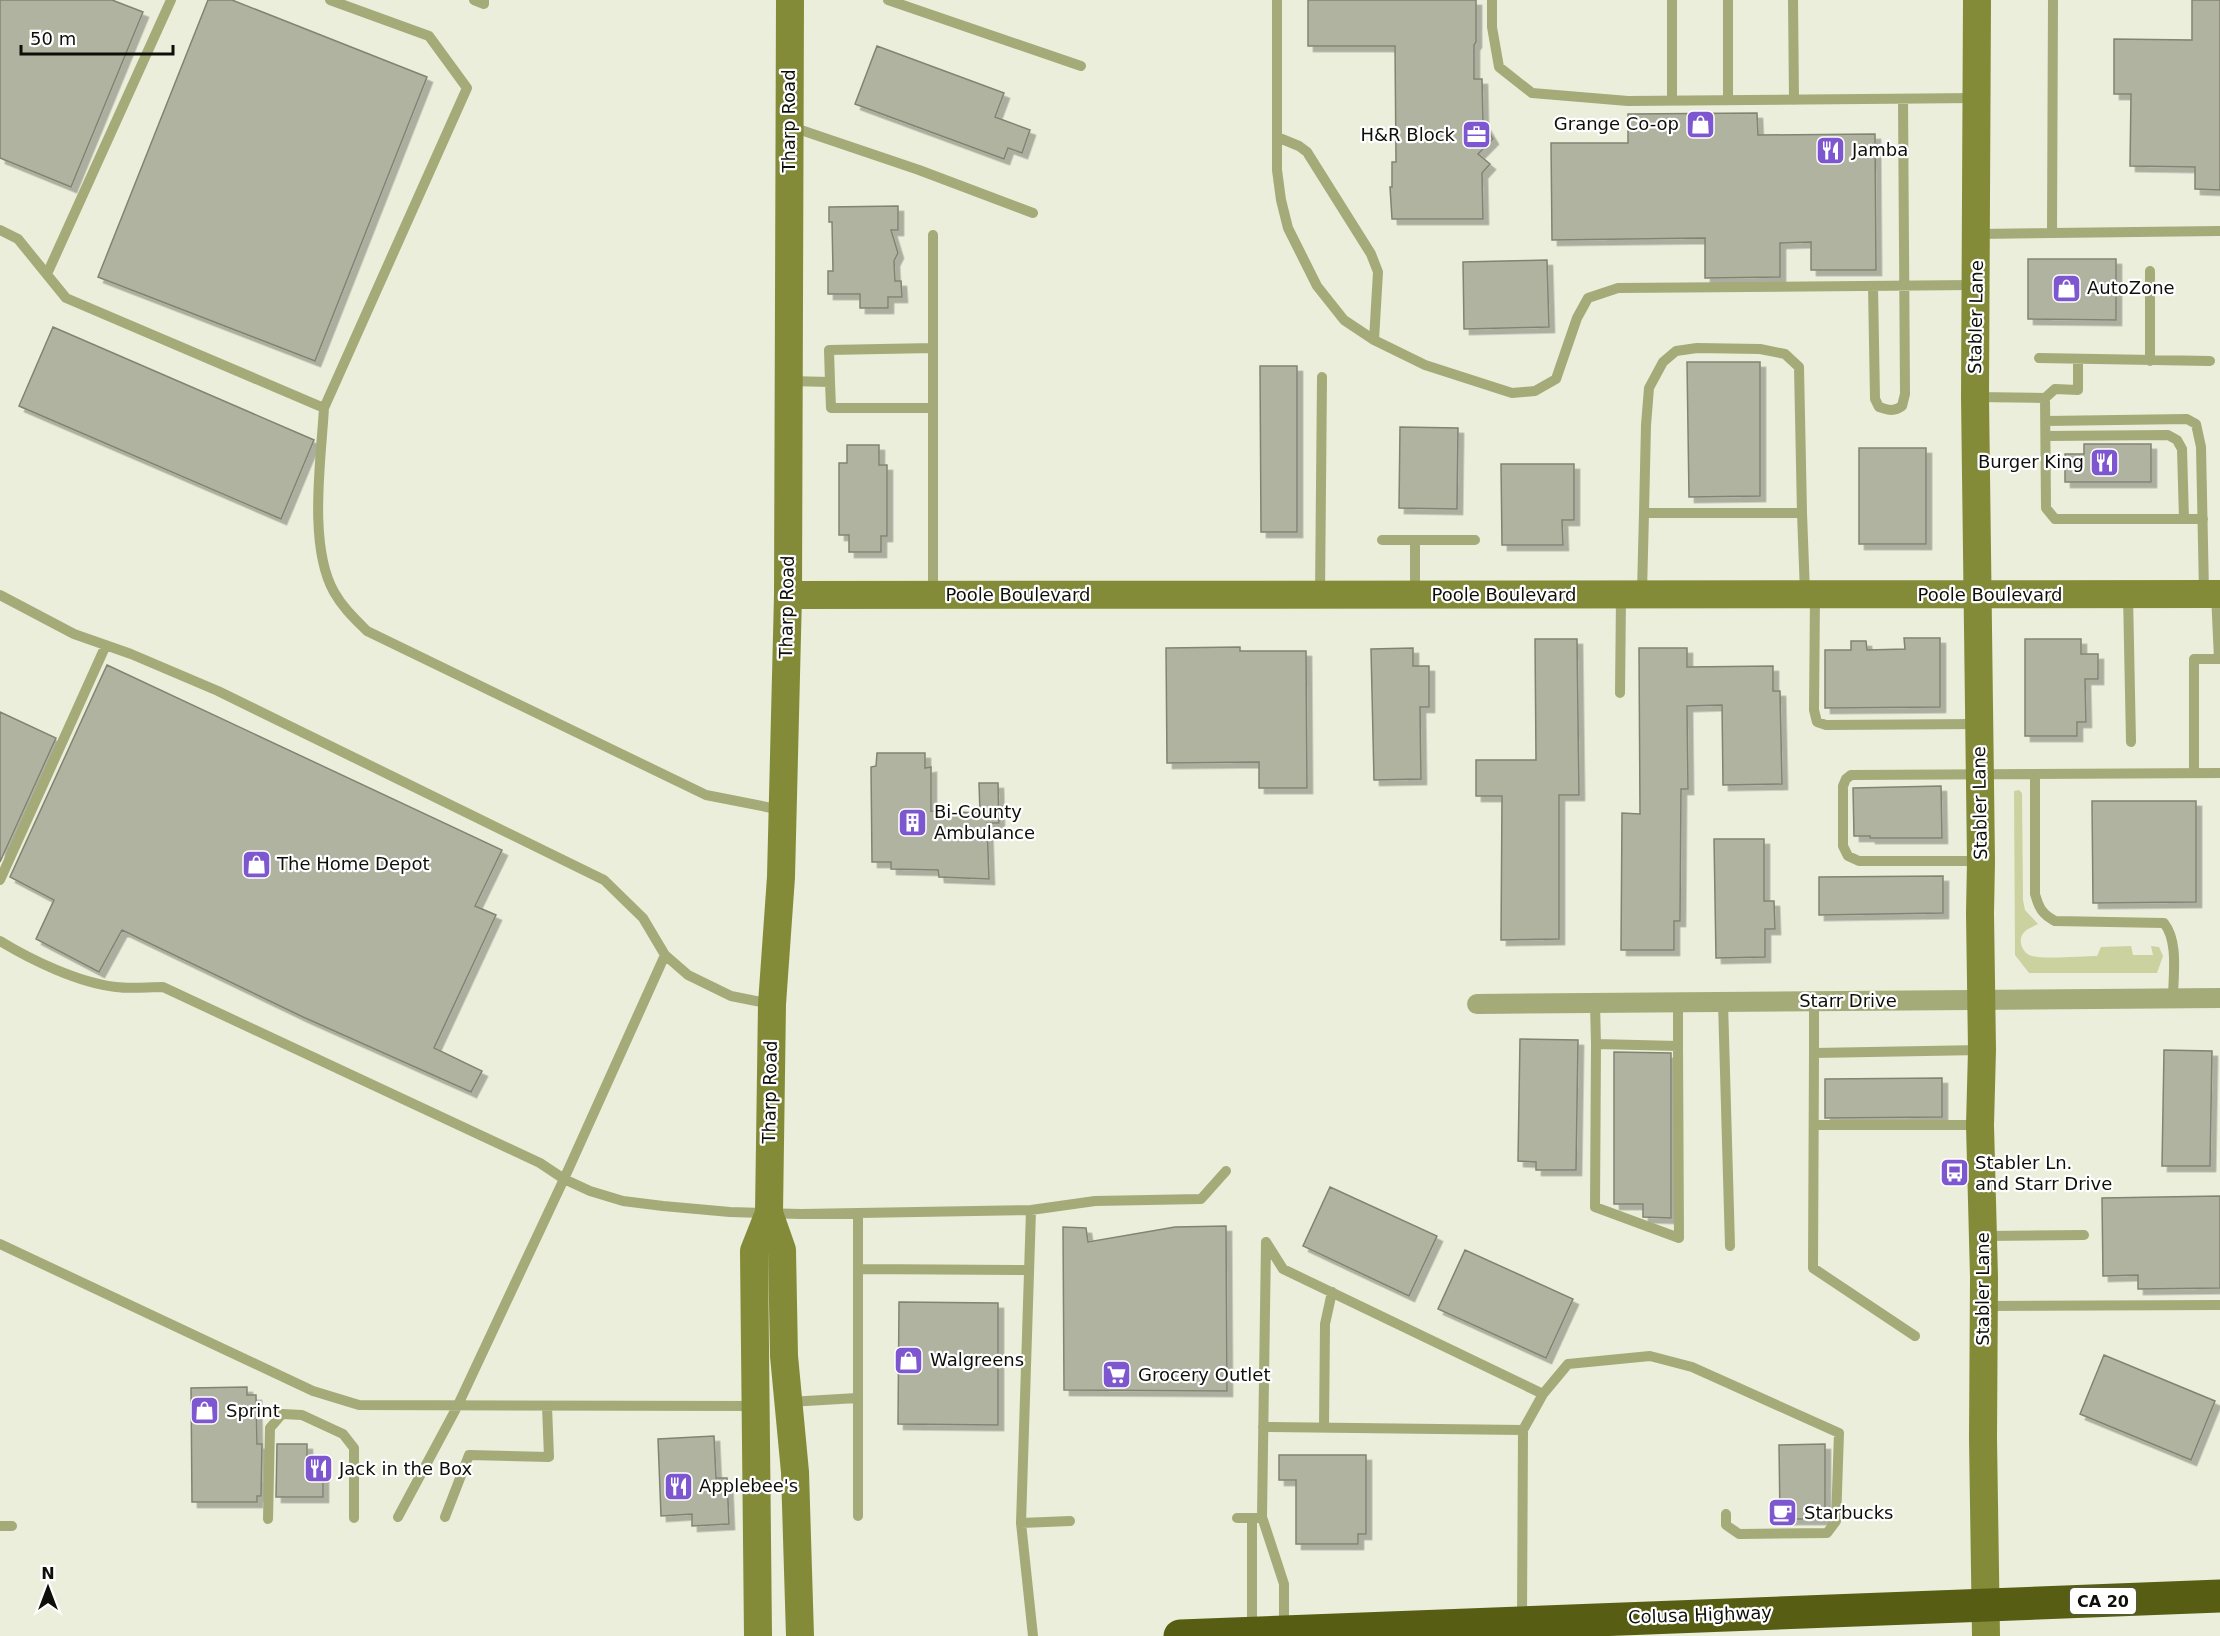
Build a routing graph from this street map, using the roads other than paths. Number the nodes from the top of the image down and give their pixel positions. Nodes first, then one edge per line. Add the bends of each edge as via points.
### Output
1 (171, 0) edge
2 (330, 0) edge
3 (474, 0) edge
4 (484, 0) edge
5 (790, 0) edge
6 (888, 0) edge
7 (1277, 0) edge
8 (1492, 0) edge
9 (1672, 0) edge
10 (1728, 0) edge
11 (1793, 0) edge
12 (1977, 0) edge
13 (2053, 0) edge
14 (1081, 66) dead end
15 (1977, 98) junction
16 (1903, 99) junction
17 (1728, 100) junction
18 (1794, 100) junction
19 (1672, 101) junction
20 (789, 126) junction
21 (1277, 137) junction
22 (1033, 213) dead end
23 (0, 230) edge
24 (2220, 231) edge
25 (2052, 233) junction
26 (1977, 234) junction
27 (933, 235) dead end
28 (2150, 271) dead end
29 (47, 274) junction
30 (1977, 285) junction
31 (1874, 286) junction
32 (1905, 286) junction
33 (1374, 340) junction
34 (933, 348) junction
35 (2039, 358) dead end
36 (2078, 359) junction
37 (2150, 361) junction
38 (2211, 361) dead end
39 (1322, 377) dead end
40 (789, 381) junction
41 (830, 382) junction
42 (1975, 398) junction
43 (2045, 398) junction
44 (324, 408) junction
45 (933, 408) junction
46 (2046, 421) junction
47 (2046, 436) junction
48 (1644, 513) junction
49 (1802, 513) junction
50 (2184, 519) junction
51 (2203, 519) junction
52 (1382, 540) dead end
53 (1415, 540) junction
54 (1475, 540) dead end
55 (2128, 594) junction
56 (2214, 594) edge
57 (0, 595) edge
58 (788, 595) junction
59 (933, 595) junction
60 (1320, 595) junction
61 (1415, 595) junction
62 (1631, 595) junction
63 (1810, 595) junction
64 (1977, 595) junction
65 (106, 645) junction
66 (2219, 659) edge
67 (1620, 693) dead end
68 (1979, 724) junction
69 (2131, 742) dead end
70 (2220, 772) edge
71 (2194, 773) junction
72 (1979, 774) junction
73 (2035, 774) junction
74 (783, 810) junction
75 (1982, 861) junction
76 (0, 880) edge
77 (0, 941) edge
78 (665, 955) junction
79 (2220, 998) edge
80 (1982, 999) junction
81 (2173, 999) junction
82 (1814, 1001) junction
83 (1678, 1002) junction
84 (1723, 1002) junction
85 (1595, 1003) junction
86 (772, 1004) junction
87 (1477, 1004) dead end
88 (1596, 1044) junction
89 (1678, 1046) junction
90 (1982, 1050) junction
91 (1814, 1053) junction
92 (1814, 1125) junction
93 (1980, 1125) junction
94 (1226, 1171) dead end
95 (564, 1179) junction
96 (1031, 1210) junction
97 (769, 1213) junction
98 (858, 1213) junction
99 (2084, 1235) dead end
100 (1983, 1236) junction
101 (0, 1244) edge
102 (1730, 1246) dead end
103 (858, 1269) junction
104 (1029, 1270) junction
105 (1332, 1292) junction
106 (2220, 1305) edge
107 (1984, 1306) junction
108 (1915, 1336) dead end
109 (1543, 1394) junction
110 (857, 1398) junction
111 (789, 1402) junction
112 (547, 1406) junction
113 (756, 1406) junction
114 (457, 1407) junction
115 (1263, 1426) junction
116 (1324, 1427) junction
117 (1523, 1430) junction
118 (858, 1516) dead end
119 (398, 1517) dead end
120 (445, 1517) dead end
121 (354, 1518) dead end
122 (1237, 1518) dead end
123 (1257, 1518) junction
124 (268, 1520) dead end
125 (1726, 1520) dead end
126 (1070, 1521) dead end
127 (1021, 1524) junction
128 (0, 1526) edge
129 (12, 1526) dead end
130 (2220, 1596) edge
131 (1986, 1621) edge
132 (1522, 1622) junction
133 (1268, 1632) junction
134 (758, 1636) edge
135 (800, 1636) edge
136 (1034, 1636) edge
137 (1180, 1636) edge

1 - 29 lane
2 - 44 lane via 429,36 467,88
3 - 4 lane via 484,4
5 - 20 street, Tharp Road
6 - 14 lane
7 - 21 lane
8 - 19 lane via 1499,67 1532,93
9 - 19 lane
10 - 17 lane
11 - 18 lane
12 - 15 street, Stabler Lane
13 - 25 lane
15 - 16 lane
15 - 26 street, Stabler Lane
16 - 18 lane
16 - 32 lane
17 - 18 lane
17 - 19 lane
20 - 22 lane
20 - 40 street, Tharp Road
21 - 33 lane via 1277,170 1288,228 1317,286 1344,320
21 - 33 lane via 1307,152 1371,254 1378,272
23 - 29 lane via 18,239
24 - 25 lane
25 - 26 lane
26 - 30 street, Stabler Lane
27 - 34 lane
28 - 37 lane
29 - 44 lane via 66,298
30 - 32 lane
30 - 42 street, Stabler Lane
31 - 32 lane
31 - 32 lane via 1875,399 1879,407 1887,410 1902,406 1905,394
31 - 33 lane via 1618,288 1588,297 1556,379 1535,391 1512,393 1425,365
34 - 41 lane via 829,350
34 - 45 lane
35 - 36 lane
36 - 37 lane
36 - 43 lane via 2078,390 2055,389
37 - 38 lane
39 - 60 lane
40 - 41 lane
40 - 58 street, Tharp Road
41 - 45 lane via 831,408
42 - 43 lane
42 - 64 street, Stabler Lane
43 - 46 lane
44 - 74 lane via 318,501 325,566 333,591 367,631 706,795
45 - 59 lane
46 - 47 lane
46 - 51 lane via 2187,419 2196,424 2201,447
47 - 50 lane via 2168,435 2177,440 2182,449
47 - 50 lane via 2046,507 2055,519
48 - 49 lane
48 - 49 lane via 1649,388 1663,362 1676,351 1697,348 1760,349 1785,354 1798,367
48 - 62 lane
49 - 63 lane
50 - 51 lane
51 - 56 lane
52 - 53 lane
53 - 54 lane
53 - 61 lane
55 - 56 street, Poole Boulevard
55 - 64 street, Poole Boulevard
55 - 69 lane
56 - 66 lane
57 - 65 lane via 74,634
58 - 59 street, Poole Boulevard
58 - 74 street, Tharp Road
59 - 60 street, Poole Boulevard
60 - 61 street, Poole Boulevard
61 - 62 street, Poole Boulevard
62 - 63 street, Poole Boulevard
62 - 67 lane
63 - 64 street, Poole Boulevard
63 - 68 lane via 1817,722
64 - 68 street, Stabler Lane
65 - 76 lane
65 - 78 lane via 218,691 604,880 643,918
66 - 71 lane via 2194,659
68 - 72 street, Stabler Lane
70 - 71 lane
71 - 73 lane
72 - 73 lane
72 - 75 street, Stabler Lane
72 - 75 lane via 1851,775 1843,786 1843,846 1848,856 1859,861
73 - 81 lane via 2038,906 2055,921 2164,923 2173,945
74 - 86 street, Tharp Road
75 - 80 street, Stabler Lane
77 - 95 lane via 93,983 163,987 540,1163
78 - 86 lane via 688,975 731,996
78 - 95 lane
79 - 81 street, Starr Drive
80 - 81 street, Starr Drive
80 - 82 street, Starr Drive
80 - 90 street, Stabler Lane
82 - 84 street, Starr Drive
82 - 91 lane
83 - 84 street, Starr Drive
83 - 85 street, Starr Drive
83 - 89 lane
84 - 102 lane
85 - 87 street, Starr Drive
85 - 88 lane
86 - 97 street, Tharp Road
88 - 89 lane
88 - 89 lane via 1595,1207 1679,1238
90 - 91 lane
90 - 93 street, Stabler Lane
91 - 92 lane
92 - 93 lane
92 - 108 lane via 1813,1268
93 - 100 street, Stabler Lane
94 - 96 lane via 1201,1199 1095,1202
95 - 97 lane via 623,1201
95 - 114 lane
96 - 98 lane
96 - 104 lane
97 - 98 lane
97 - 111 street, Tharp Road via 782,1250
97 - 113 street, Tharp Road via 754,1251
98 - 103 lane
99 - 100 lane
100 - 107 street, Stabler Lane
101 - 114 lane via 321,1394 359,1405
103 - 104 lane
103 - 110 lane
104 - 127 lane
105 - 109 lane
105 - 115 lane via 1283,1269 1266,1242
105 - 116 lane via 1325,1324
106 - 107 lane
107 - 131 street, Stabler Lane
109 - 117 lane
109 - 125 lane via 1568,1364 1650,1356 1692,1367 1839,1433 1836,1521 1827,1533 1739,1534
110 - 111 lane
110 - 118 lane
111 - 135 street, Tharp Road
112 - 113 lane
112 - 114 lane
112 - 120 lane via 549,1457 469,1455
113 - 134 street, Tharp Road
114 - 119 lane
115 - 116 lane
115 - 123 lane
116 - 117 lane
117 - 132 lane
121 - 124 lane via 354,1448 343,1434 302,1415 282,1414 270,1428
122 - 123 lane
123 - 133 lane
123 - 133 lane via 1284,1584
126 - 127 lane
127 - 136 lane
128 - 129 lane
130 - 131 highway, Colusa Highway / CA 20
131 - 132 highway, Colusa Highway / CA 20
132 - 133 highway, Colusa Highway / CA 20
133 - 137 highway, Colusa Highway / CA 20

